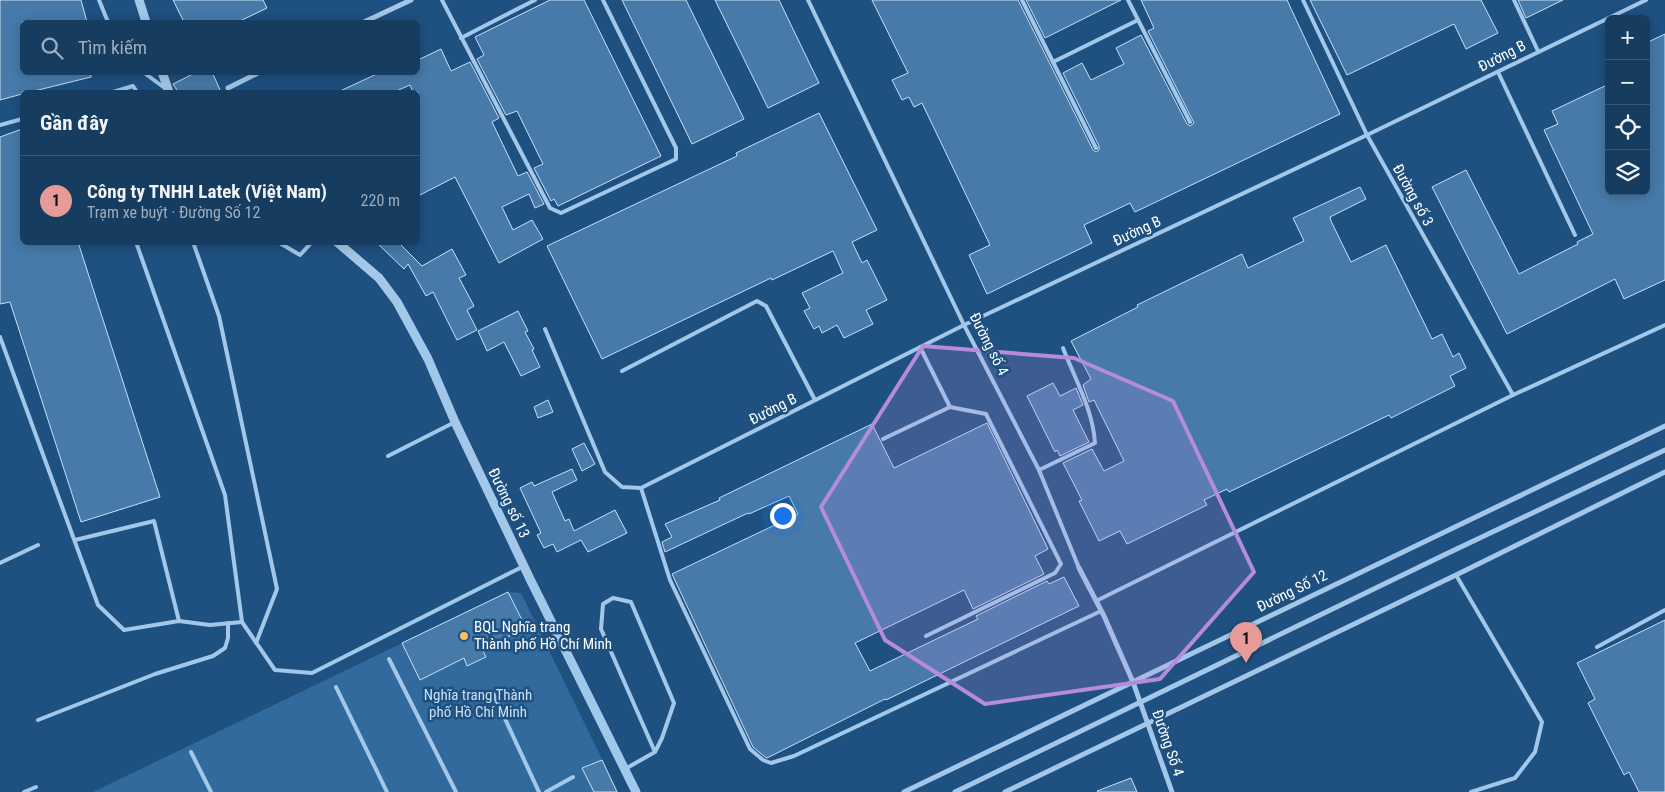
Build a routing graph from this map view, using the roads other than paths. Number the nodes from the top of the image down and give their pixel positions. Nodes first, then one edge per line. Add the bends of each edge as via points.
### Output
1 (99, 0) edge
2 (139, 0) edge
3 (410, 0) edge
4 (442, 0) edge
5 (535, 0) edge
6 (603, 0) edge
7 (808, 0) edge
8 (1022, 0) edge
9 (1128, 0) edge
10 (1303, 0) edge
11 (1514, 0) edge
12 (1646, 0) edge
13 (107, 20) edge
14 (145, 20) edge
15 (368, 20) edge
16 (1138, 20) junction
17 (461, 38) junction
18 (1538, 51) junction
19 (1053, 62) junction
20 (1498, 72) junction
21 (147, 75) edge
22 (163, 75) edge
23 (254, 75) edge
24 (228, 88) dead end
25 (120, 90) edge
26 (136, 90) edge
27 (166, 90) edge
28 (167, 90) edge
29 (20, 120) edge
30 (1190, 122) dead end
31 (0, 125) edge
32 (1367, 135) junction
33 (1096, 148) dead end
34 (1575, 235) dead end
35 (137, 245) edge
36 (194, 245) edge
37 (283, 245) edge
38 (309, 245) edge
39 (341, 245) edge
40 (964, 325) junction
41 (1665, 325) edge
42 (545, 330) dead end
43 (0, 337) edge
44 (920, 347) junction
45 (1063, 348) dead end
46 (622, 371) dead end
47 (1514, 395) junction
48 (815, 400) junction
49 (950, 407) junction
50 (455, 422) junction
51 (1665, 426) edge
52 (883, 439) dead end
53 (1665, 450) edge
54 (388, 456) dead end
55 (1039, 470) junction
56 (1665, 472) edge
57 (641, 488) junction
58 (75, 540) junction
59 (38, 545) dead end
60 (0, 563) edge
61 (524, 566) junction
62 (1079, 568) joint
63 (1456, 575) junction
64 (1096, 601) junction
65 (1665, 610) edge
66 (1101, 611) junction
67 (180, 621) junction
68 (242, 622) junction
69 (228, 623) junction
70 (926, 636) dead end
71 (256, 643) junction
72 (1596, 647) dead end
73 (389, 659) dead end
74 (1133, 682) junction
75 (336, 686) dead end
76 (493, 693) dead end
77 (1141, 703) junction
78 (38, 720) dead end
79 (1147, 724) junction
80 (191, 752) dead end
81 (655, 752) junction
82 (625, 769) junction
83 (573, 777) dead end
84 (36, 787) dead end
85 (552, 791) edge
86 (24, 792) edge
87 (211, 792) edge
88 (387, 792) edge
89 (456, 792) edge
90 (539, 792) edge
91 (546, 792) edge
92 (636, 792) edge
93 (904, 792) edge
94 (955, 792) edge
95 (1005, 792) edge
96 (1172, 792) edge
97 (1471, 792) edge

1 - 13 lane
2 - 14 street
3 - 15 street
4 - 17 lane
5 - 17 lane
6 - 17 lane via 676,148 676,159 561,212 550,208
7 - 40 lane, Đường số 4
8 - 19 lane
9 - 16 lane
10 - 32 lane, Đường số 3
11 - 18 lane
12 - 18 lane, Đường B
16 - 19 lane
16 - 30 lane
18 - 20 lane, Đường B
19 - 33 lane
20 - 32 lane, Đường B
20 - 34 lane
21 - 27 lane
22 - 28 street
23 - 24 street
25 - 26 lane via 133,86
29 - 31 lane
32 - 40 lane, Đường B
32 - 47 lane, Đường số 3
35 - 68 lane via 225,495
36 - 71 lane via 219,316 277,589
37 - 38 lane via 300,255
39 - 50 street, Đường số 13 via 380,278 397,302 428,359
40 - 44 lane, Đường B
40 - 55 lane, Đường số 4
41 - 47 lane
42 - 57 lane via 605,472 622,487
43 - 58 lane
44 - 48 lane, Đường B
44 - 49 lane
45 - 55 lane via 1091,415 1095,444
46 - 48 lane via 757,301 766,306
47 - 64 lane
48 - 57 lane, Đường B
49 - 52 lane
49 - 70 lane via 986,414 1061,564 1054,573
50 - 54 lane
50 - 61 street, Đường số 13
51 - 74 street, Đường Số 12
53 - 77 street
55 - 62 lane, Đường số 4
56 - 63 street
57 - 66 lane via 670,580 750,749 771,764
58 - 67 lane via 98,605 124,630
58 - 67 lane via 154,521
59 - 60 lane
61 - 71 lane via 312,673 275,670
61 - 82 street, Đường số 13
62 - 64 street, Đường số 4
63 - 79 street
63 - 97 lane via 1542,722 1535,752 1515,778
64 - 66 street, Đường số 4
65 - 72 lane
66 - 74 street, Đường số 4
67 - 69 lane via 210,625
68 - 69 lane
68 - 71 lane
69 - 78 lane via 225,648 213,656 155,674
73 - 89 lane
74 - 77 street, Đường số 4
74 - 93 street, Đường Số 12
75 - 88 lane
76 - 90 lane
77 - 79 street, Đường Số 4
77 - 94 street
79 - 95 street
79 - 96 street, Đường Số 4
80 - 87 lane
81 - 81 lane via 674,703 632,602 613,598 603,604 601,629
81 - 82 lane
82 - 92 street, Đường số 13
83 - 85 lane
84 - 86 lane
85 - 91 lane

